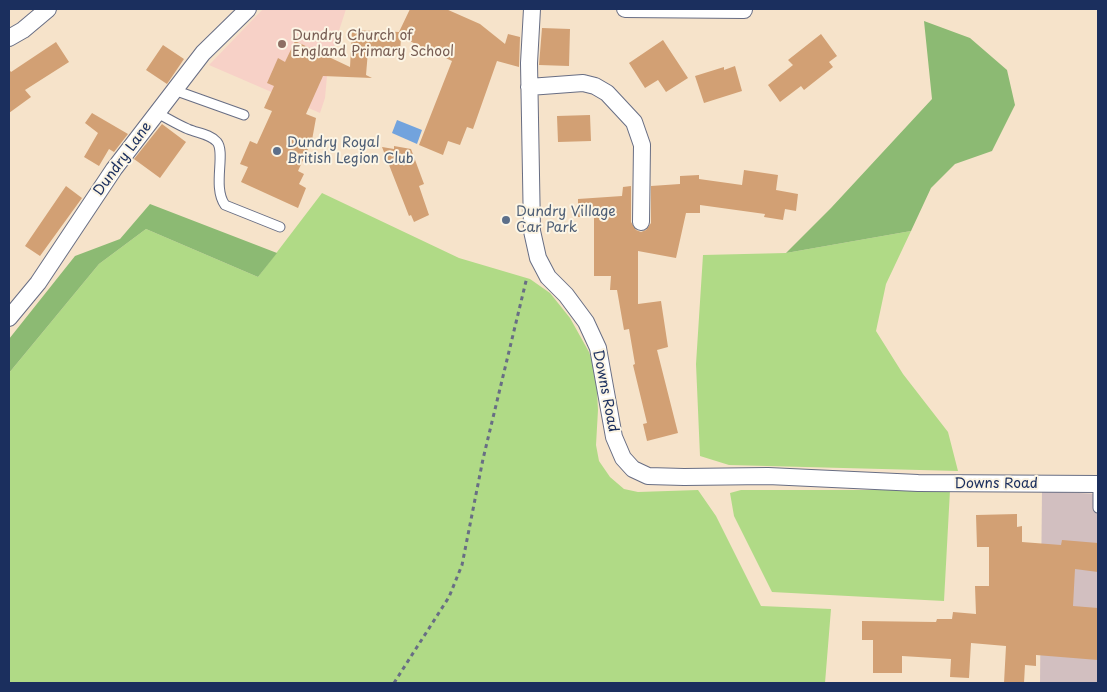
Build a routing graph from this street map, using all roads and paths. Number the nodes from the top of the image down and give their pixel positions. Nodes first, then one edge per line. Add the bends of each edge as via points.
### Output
1 (48, 9) edge
2 (248, 9) edge
3 (532, 9) edge
4 (625, 9) edge
5 (721, 9) edge
6 (744, 10) edge
7 (9, 38) edge
8 (529, 87) junction
9 (174, 90) junction
10 (157, 113) junction
11 (244, 115) dead end
12 (641, 222) dead end
13 (280, 227) dead end
14 (538, 258) junction
15 (9, 318) edge
16 (1098, 484) edge
17 (1098, 508) edge
18 (394, 683) edge

1 - 7 street
2 - 9 street, Dundry Lane via 203,53
3 - 8 street, Downs Road
4 - 5 street
5 - 6 street
8 - 12 street via 595,86 634,122 642,145
8 - 14 street, Downs Road via 532,231
9 - 10 street, Dundry Lane
9 - 11 lane
10 - 13 lane via 218,143 220,198 225,205
10 - 15 street, Dundry Lane via 114,169 38,283
14 - 16 street, Downs Road via 548,278 566,295 586,322 598,348 614,437 623,458 633,469 648,476
14 - 18 path via 526,278 483,458 462,565 449,598
16 - 17 lane

